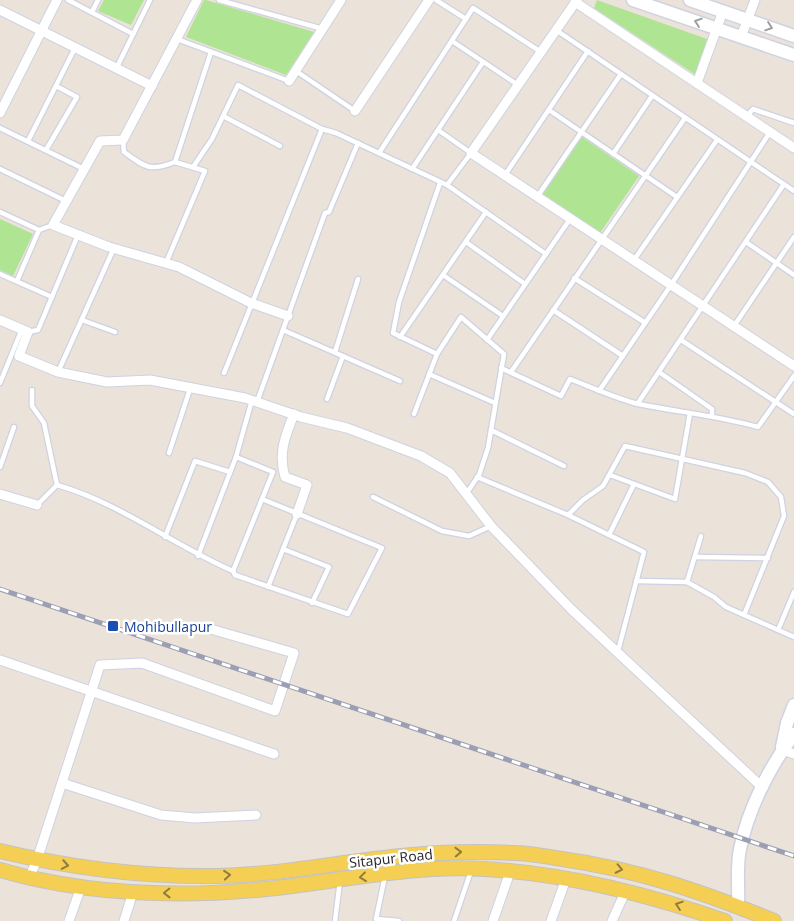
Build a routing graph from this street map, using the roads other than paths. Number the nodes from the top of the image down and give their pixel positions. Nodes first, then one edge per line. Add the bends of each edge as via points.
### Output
1 (58, 0) edge
2 (68, 0) edge
3 (98, 0) edge
4 (150, 0) edge
5 (197, 0) edge
6 (219, 0) edge
7 (341, 0) edge
8 (429, 0) edge
9 (436, 0) edge
10 (633, 0) edge
11 (690, 0) edge
12 (755, 0) edge
13 (576, 1) edge
14 (0, 10) edge
15 (723, 11) junction
16 (92, 12) junction
17 (466, 20) junction
18 (747, 20) junction
19 (323, 29) junction
20 (717, 29) junction
21 (556, 30) junction
22 (42, 31) junction
23 (133, 34) junction
24 (794, 36) edge
25 (740, 37) junction
26 (177, 39) junction
27 (452, 41) junction
28 (75, 48) junction
29 (211, 52) junction
30 (540, 52) junction
31 (588, 52) junction
32 (794, 55) edge
33 (483, 62) junction
34 (116, 68) junction
35 (296, 71) junction
36 (621, 74) junction
37 (289, 81) joint
38 (697, 83) junction
39 (518, 85) junction
40 (56, 86) junction
41 (152, 86) junction
42 (652, 96) junction
43 (549, 110) junction
44 (355, 111) joint
45 (0, 113) edge
46 (223, 116) junction
47 (748, 116) junction
48 (685, 118) junction
49 (794, 123) edge
50 (0, 128) edge
51 (322, 129) junction
52 (438, 130) junction
53 (581, 132) junction
54 (770, 132) junction
55 (123, 140) junction
56 (717, 140) junction
57 (28, 141) junction
58 (358, 143) junction
59 (280, 146) dead end
60 (794, 148) edge
61 (46, 150) junction
62 (379, 153) junction
63 (471, 153) junction
64 (614, 154) junction
65 (174, 162) junction
66 (750, 162) junction
67 (193, 167) junction
68 (0, 169) edge
69 (84, 169) junction
70 (412, 169) junction
71 (645, 175) junction
72 (505, 176) junction
73 (440, 183) junction
74 (784, 184) junction
75 (446, 185) junction
76 (794, 191) edge
77 (537, 197) junction
78 (677, 197) junction
79 (66, 202) junction
80 (0, 212) edge
81 (486, 212) junction
82 (570, 219) junction
83 (53, 225) junction
84 (39, 230) junction
85 (78, 234) junction
86 (794, 237) edge
87 (601, 239) junction
88 (466, 242) junction
89 (746, 242) junction
90 (114, 248) junction
91 (546, 254) junction
92 (633, 260) junction
93 (166, 263) junction
94 (776, 264) junction
95 (0, 274) edge
96 (443, 275) junction
97 (794, 275) edge
98 (574, 278) junction
99 (358, 279) dead end
100 (17, 281) junction
101 (526, 284) junction
102 (671, 285) junction
103 (52, 296) junction
104 (250, 303) junction
105 (704, 306) junction
106 (553, 310) junction
107 (288, 316) junction
108 (503, 316) junction
109 (0, 320) edge
110 (82, 320) junction
111 (644, 322) junction
112 (734, 326) junction
113 (25, 330) junction
114 (283, 330) junction
115 (115, 332) dead end
116 (400, 336) junction
117 (487, 340) junction
118 (681, 340) junction
119 (334, 352) junction
120 (437, 354) junction
121 (343, 356) junction
122 (623, 356) junction
123 (794, 366) edge
124 (501, 368) junction
125 (58, 372) junction
126 (511, 372) junction
127 (659, 372) junction
128 (224, 373) dead end
129 (429, 374) junction
130 (794, 376) edge
131 (400, 380) dead end
132 (0, 383) edge
133 (190, 388) junction
134 (32, 390) dead end
135 (599, 391) junction
136 (327, 399) dead end
137 (254, 401) junction
138 (776, 402) junction
139 (495, 403) junction
140 (638, 404) junction
141 (690, 413) junction
142 (294, 414) junction
143 (414, 414) dead end
144 (794, 414) edge
145 (712, 416) junction
146 (14, 428) dead end
147 (491, 430) junction
148 (169, 453) dead end
149 (236, 458) junction
150 (682, 458) junction
151 (564, 466) dead end
152 (0, 467) edge
153 (230, 472) junction
154 (610, 475) junction
155 (477, 477) junction
156 (634, 484) junction
157 (57, 485) junction
158 (0, 494) edge
159 (466, 494) junction
160 (373, 497) dead end
161 (262, 499) junction
162 (37, 505) joint
163 (297, 514) junction
164 (568, 515) junction
165 (491, 526) junction
166 (609, 535) junction
167 (701, 536) dead end
168 (165, 537) junction
169 (283, 549) junction
170 (198, 556) junction
171 (695, 557) junction
172 (768, 558) junction
173 (233, 571) junction
174 (636, 582) junction
175 (687, 582) junction
176 (268, 587) junction
177 (794, 592) edge
178 (312, 602) junction
179 (744, 615) junction
180 (207, 628) dead end
181 (778, 630) junction
182 (794, 637) edge
183 (617, 652) junction
184 (0, 660) edge
185 (91, 692) junction
186 (794, 705) edge
187 (794, 734) edge
188 (788, 752) edge
189 (274, 754) dead end
190 (62, 783) junction
191 (763, 788) junction
192 (256, 815) dead end
193 (0, 851) edge
194 (37, 860) junction
195 (472, 869) junction
196 (0, 870) edge
197 (510, 872) junction
198 (385, 874) junction
199 (29, 878) junction
200 (566, 879) junction
201 (341, 880) junction
202 (81, 887) junction
203 (626, 890) junction
204 (133, 892) junction
205 (738, 907) junction
206 (376, 920) edge
207 (69, 921) edge
208 (124, 921) edge
209 (335, 921) edge
210 (399, 921) edge
211 (454, 921) edge
212 (493, 921) edge
213 (551, 921) edge
214 (612, 921) edge
215 (725, 921) edge
216 (774, 921) edge

1 - 22 street
2 - 16 lane
3 - 16 lane
4 - 23 lane
5 - 26 street
6 - 19 lane
7 - 19 street
8 - 44 street
9 - 17 lane
20 -> 10 street
11 - 15 street
12 - 18 street
13 - 21 street
13 - 38 street
14 - 22 street
15 - 18 street
15 - 20 street
16 - 23 lane
17 - 27 lane
17 - 30 lane via 473,8
18 -> 24 street
18 - 25 street
19 - 35 street
20 - 25 street
20 - 38 street
21 - 30 street
21 - 31 lane
22 - 28 street
22 - 45 street
23 - 34 lane
25 - 32 street
26 - 29 lane
26 - 41 street
27 - 33 lane
27 - 62 lane
28 - 34 street
28 - 40 lane
29 - 37 lane
29 - 65 lane
30 - 39 street
31 - 36 lane
31 - 43 lane
33 - 39 lane
33 - 52 lane
34 - 41 street
35 - 37 street
35 - 44 lane
36 - 42 lane
36 - 53 lane
38 - 47 street
39 - 63 street
40 - 57 lane
40 - 61 lane via 77,97
41 - 55 street
42 - 48 lane
42 - 64 lane
43 - 53 lane
43 - 72 lane
46 - 51 lane via 238,85
46 - 59 lane
46 - 67 lane
47 - 49 lane via 753,109
47 - 54 street
48 - 56 lane
48 - 71 lane
50 - 57 lane
51 - 58 lane
51 - 104 lane
52 - 63 lane
52 - 70 lane
53 - 64 lane
53 - 77 lane
54 - 60 street
54 - 66 lane
55 - 65 lane via 124,152 146,168 159,168
55 - 69 street via 100,141
56 - 66 lane
56 - 78 lane
57 - 61 lane
58 - 62 lane
58 - 107 lane via 329,212 325,213
61 - 69 lane
62 - 70 lane
63 - 72 street
63 - 75 lane
64 - 71 lane
65 - 67 lane
66 - 74 lane
66 - 102 lane
67 - 93 lane via 205,171
68 - 79 lane
69 - 79 street
70 - 73 lane
71 - 78 lane
71 - 87 lane
72 - 77 street
73 - 75 lane
73 - 116 lane via 399,302 393,333
74 - 76 lane
74 - 89 lane
75 - 81 lane
77 - 82 street
78 - 92 lane
79 - 83 street
80 - 84 lane
81 - 88 lane
81 - 91 lane
82 - 87 street
82 - 91 lane
83 - 84 lane
83 - 85 street
84 - 100 lane
85 - 90 street
85 - 103 lane
86 - 94 lane
87 - 92 street
87 - 98 lane
88 - 96 lane
88 - 101 lane
89 - 94 lane
89 - 105 lane
90 - 93 street
90 - 110 lane
91 - 101 lane
92 - 102 street
93 - 104 street
94 - 97 lane
94 - 112 lane
95 - 100 lane
96 - 108 lane
96 - 116 lane
98 - 106 lane
98 - 111 lane
99 - 119 lane
100 - 103 lane
101 - 108 lane
102 - 105 street
102 - 111 lane
103 - 113 lane via 38,330
104 - 107 street
104 - 128 lane
105 - 112 street
105 - 118 lane
106 - 122 lane
106 - 126 lane
107 - 114 lane
108 - 117 lane
109 - 113 street
110 - 115 lane
110 - 125 lane
111 - 122 lane
112 - 123 street
113 - 125 street via 19,356
113 - 132 lane
114 - 119 lane
114 - 137 lane
116 - 120 lane
117 - 120 lane via 461,316
117 - 124 lane via 504,354
118 - 127 lane
118 - 138 lane
119 - 121 lane
120 - 129 lane
121 - 131 lane
121 - 136 lane
122 - 135 lane
124 - 126 lane
124 - 139 lane
125 - 133 street via 107,382 150,380
126 - 135 lane via 561,396 570,379
127 - 140 lane
127 - 145 lane via 712,409
129 - 139 lane
129 - 143 lane
130 - 138 lane
133 - 137 street
133 - 148 lane
134 - 157 lane via 32,406 44,423
135 - 140 lane
137 - 142 street
137 - 149 lane
138 - 144 lane
138 - 145 lane via 758,427
139 - 147 lane
140 - 141 lane
141 - 145 lane
141 - 150 lane
142 - 159 street via 347,428 420,456 450,473
142 - 163 street via 281,450 281,466 284,477 307,485
146 - 152 lane
147 - 151 lane
147 - 155 lane
149 - 153 lane
149 - 161 lane via 273,472
150 - 154 lane via 625,446
150 - 156 lane via 675,499
150 - 172 lane via 746,473 768,482 781,497 784,516
153 - 168 lane via 195,461
153 - 170 lane
154 - 156 lane
154 - 164 lane via 603,486
155 - 159 lane
155 - 164 lane
156 - 166 lane
157 - 162 lane
157 - 168 lane via 105,502
158 - 162 street
159 - 165 street
160 - 165 lane via 442,530 469,536
161 - 163 lane
161 - 173 lane
163 - 169 lane
163 - 178 lane via 382,548 348,614
164 - 166 lane
165 - 183 street
166 - 174 lane via 644,552
167 - 171 lane
168 - 170 lane
169 - 176 lane
169 - 178 lane via 329,567
170 - 173 lane
171 - 172 lane
171 - 175 lane
172 - 179 lane
173 - 176 lane via 235,575
174 - 175 lane
174 - 183 lane
175 - 179 lane
176 - 178 lane
177 - 181 lane
179 - 181 lane
180 - 185 street via 294,653 275,711 142,663 100,665
181 - 182 lane
183 - 191 street
184 - 185 street
185 - 189 street
185 - 190 street
186 - 188 street via 786,723
187 - 188 street
188 - 191 street
190 - 192 street via 161,815 195,818
190 - 194 street
191 - 205 street via 750,814 739,850
193 - 194 main road, Sitapur Road
194 - 199 street
194 -> 205 main road, Sitapur Road via 135,874 217,876 400,856 458,852 518,853 642,874
195 - 197 main road, Sitapur Road
195 - 198 main road, Sitapur Road
195 - 211 lane
196 - 199 main road, Sitapur Road
197 - 200 main road, Sitapur Road
197 - 212 street
198 -> 201 main road, Sitapur Road
198 - 206 lane
199 - 202 main road, Sitapur Road
200 - 203 main road, Sitapur Road
200 - 213 street
201 -> 204 main road, Sitapur Road via 215,893
201 - 209 lane
202 - 204 main road, Sitapur Road
202 - 207 street
203 - 214 street
215 -> 203 main road, Sitapur Road
204 - 208 street
205 - 216 main road, Sitapur Road
206 - 210 lane

